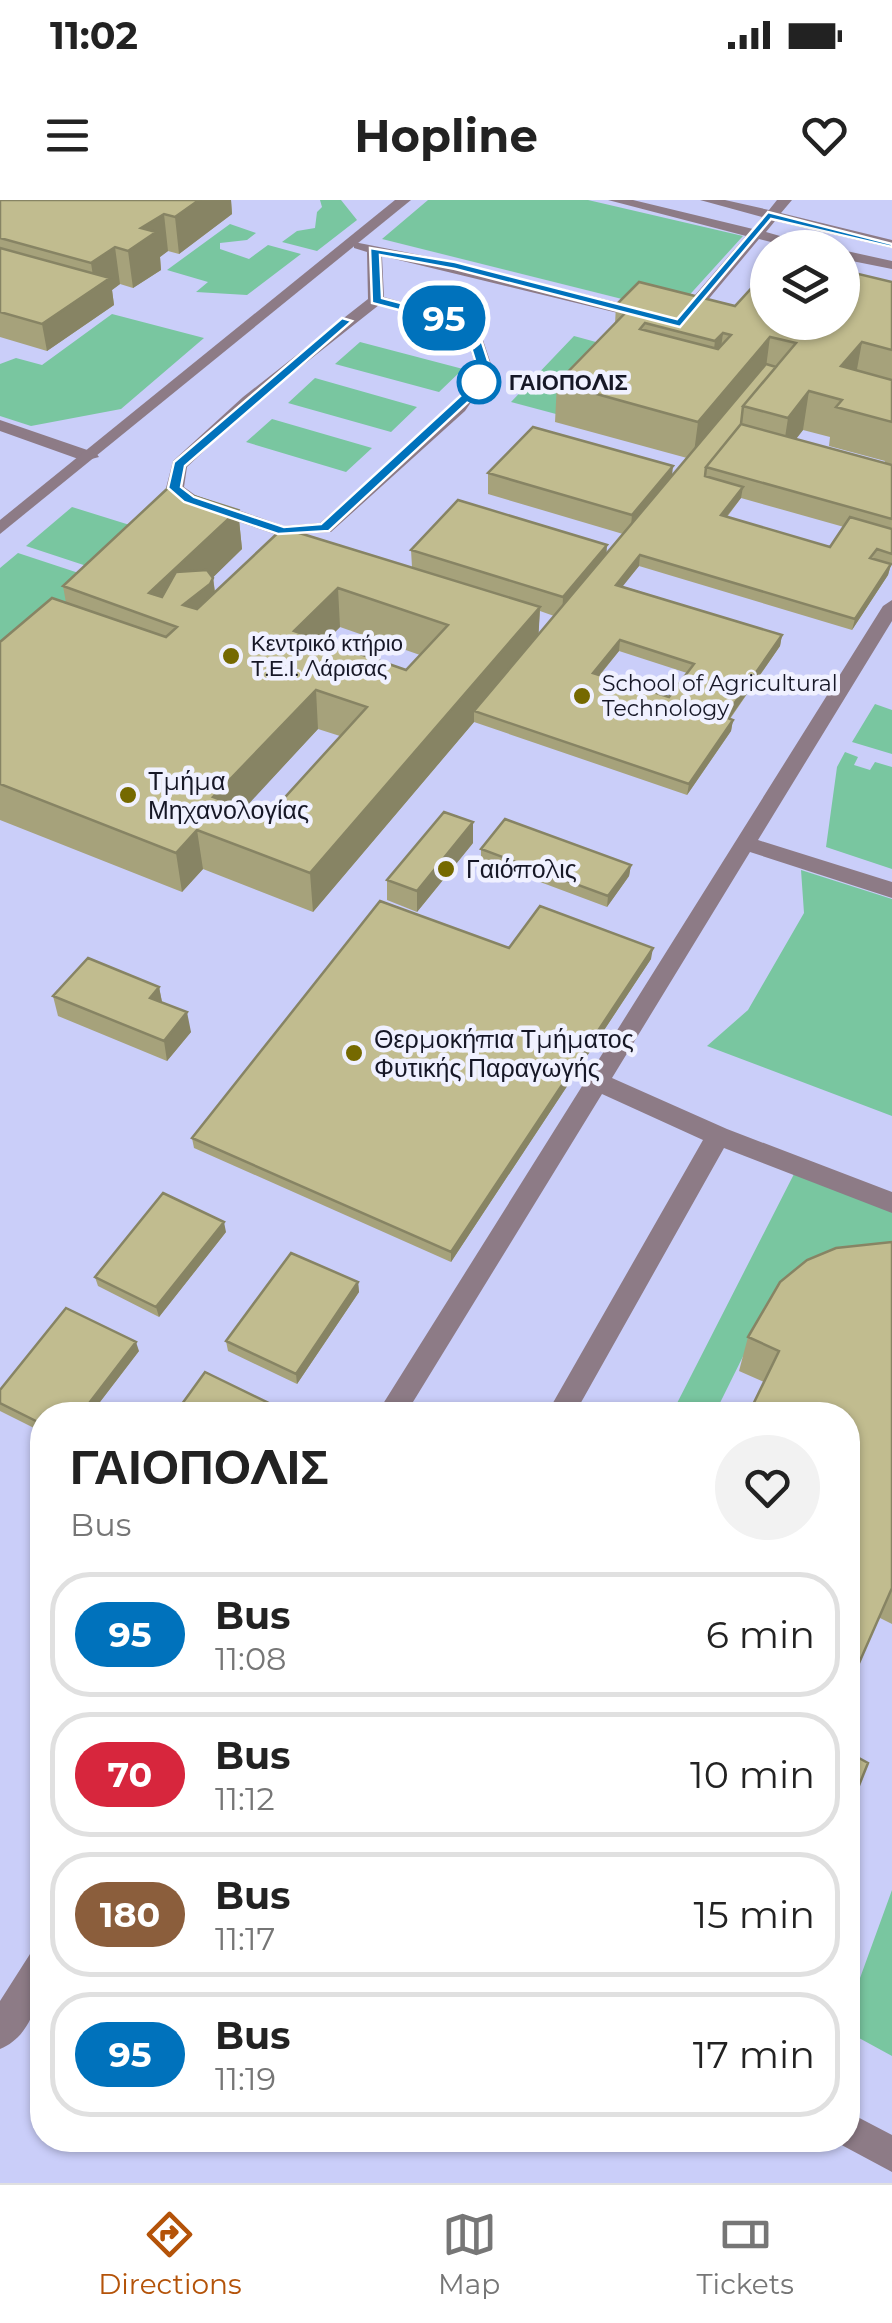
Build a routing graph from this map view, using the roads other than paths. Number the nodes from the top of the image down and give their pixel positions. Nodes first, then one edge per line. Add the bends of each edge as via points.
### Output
1 (404, 200) edge
2 (615, 200) edge
3 (707, 200) edge
4 (784, 200) edge
5 (768, 216) junction
6 (756, 230) edge
7 (750, 232) edge
8 (750, 238) edge
9 (354, 244) junction
10 (892, 244) edge
11 (374, 250) junction
12 (860, 258) edge
13 (892, 266) edge
14 (376, 300) junction
15 (0, 425) edge
16 (90, 456) junction
17 (0, 529) edge
18 (892, 606) edge
19 (744, 843) junction
20 (892, 890) edge
21 (599, 1082) junction
22 (718, 1136) junction
23 (892, 1203) edge
24 (398, 1402) edge
25 (567, 1402) edge
26 (30, 1985) edge
27 (0, 2032) edge
28 (860, 2137) edge
29 (892, 2154) edge

1 - 9 street
2 - 7 street
3 - 5 street
4 - 5 street
5 - 6 street
5 - 10 street
8 - 11 street via 680,323
9 - 11 street
9 - 16 street
11 - 14 street
12 - 13 street
14 - 14 street via 178,465 174,488 189,500 283,531 324,528 458,408 485,370 474,336 456,322
15 - 16 street
16 - 17 street
18 - 19 street
19 - 20 street
19 - 21 street
21 - 22 street
21 - 24 street
22 - 23 street
22 - 25 street
26 - 27 street
28 - 29 street

